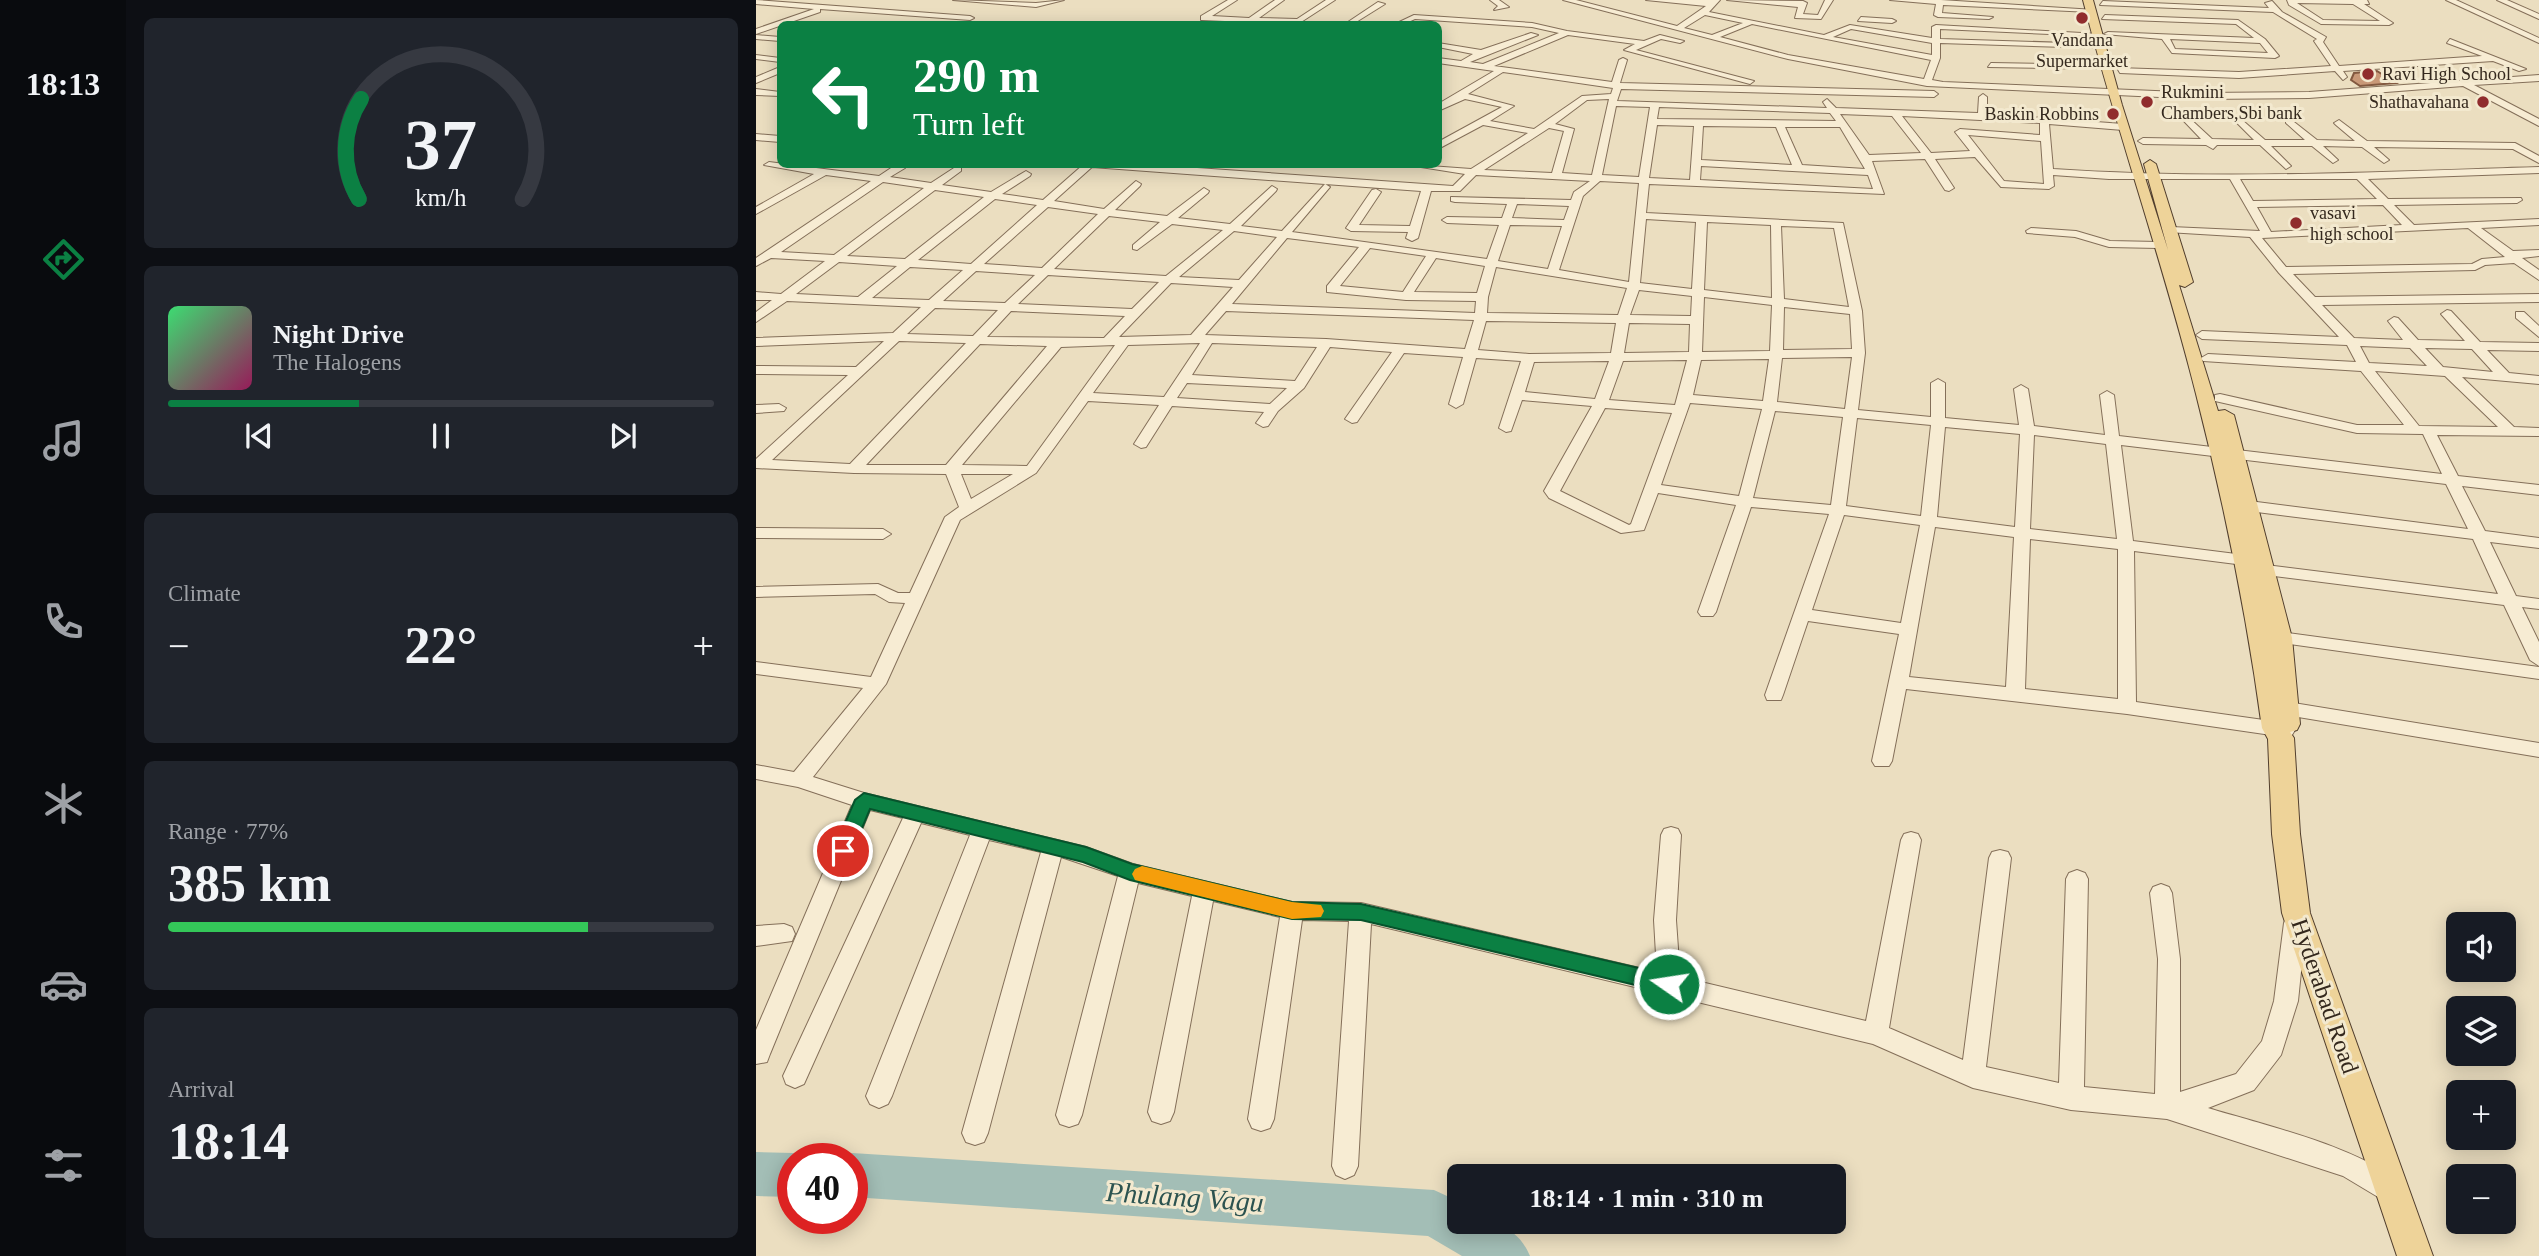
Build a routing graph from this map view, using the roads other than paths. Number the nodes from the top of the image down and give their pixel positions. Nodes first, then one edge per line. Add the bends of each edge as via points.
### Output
1 (843, 0) edge
2 (957, 0) edge
3 (1014, 0) edge
4 (1060, 0) edge
5 (1233, 0) edge
6 (1280, 0) edge
7 (1331, 0) edge
8 (1567, 0) edge
9 (1650, 0) edge
10 (1731, 0) edge
11 (1829, 0) edge
12 (1894, 0) edge
13 (2061, 0) edge
14 (2450, 0) edge
15 (2501, 0) edge
16 (2268, 1) edge
17 (2290, 1) edge
18 (2359, 1) edge
19 (756, 2) edge
20 (1715, 2) edge
21 (1940, 2) junction
22 (2168, 2) edge
23 (2223, 2) edge
24 (1803, 3) edge
25 (1005, 4) junction
26 (1381, 4) dead end
27 (2090, 5) edge
28 (824, 7) junction
29 (2032, 7) junction
30 (2276, 10) junction
31 (1704, 13) junction
32 (1787, 15) dead end
33 (1938, 15) junction
34 (1798, 16) junction
35 (2178, 17) junction
36 (2539, 17) edge
37 (970, 18) junction
38 (1845, 18) dead end
39 (2000, 18) dead end
40 (756, 20) edge
41 (1251, 20) junction
42 (785, 21) edge
43 (963, 21) edge
44 (1266, 21) edge
45 (1300, 21) edge
46 (1354, 21) edge
47 (1405, 21) edge
48 (1892, 21) junction
49 (2103, 21) edge
50 (777, 22) edge
51 (1647, 22) junction
52 (1751, 22) junction
53 (777, 24) edge
54 (2041, 25) dead end
55 (1637, 26) dead end
56 (1681, 26) junction
57 (1936, 27) junction
58 (2529, 27) dead end
59 (2509, 28) junction
60 (1627, 30) dead end
61 (1788, 30) junction
62 (1545, 31) dead end
63 (1567, 33) junction
64 (1723, 33) junction
65 (1884, 33) junction
66 (1694, 34) junction
67 (756, 35) edge
68 (2164, 36) junction
69 (1913, 37) junction
70 (2187, 37) junction
71 (777, 38) edge
72 (1606, 38) junction
73 (1711, 38) junction
74 (1825, 38) junction
75 (1676, 41) junction
76 (1936, 41) junction
77 (2262, 41) junction
78 (2450, 41) dead end
79 (2539, 41) edge
80 (1758, 42) junction
81 (1644, 43) junction
82 (1988, 43) junction
83 (1688, 44) dead end
84 (1442, 46) edge
85 (1746, 47) junction
86 (1857, 48) junction
87 (1891, 51) junction
88 (2172, 51) junction
89 (1481, 52) junction
90 (1798, 52) junction
91 (1903, 53) junction
92 (2275, 56) junction
93 (756, 57) edge
94 (1788, 57) junction
95 (1658, 58) junction
96 (1936, 58) junction
97 (2494, 58) junction
98 (777, 60) edge
99 (1442, 60) edge
100 (1623, 60) dead end
101 (1463, 63) junction
102 (1833, 64) junction
103 (2038, 65) junction
104 (1486, 66) junction
105 (2076, 66) junction
106 (1882, 68) junction
107 (1502, 69) junction
108 (2337, 69) junction
109 (2522, 69) dead end
110 (777, 71) edge
111 (1873, 73) junction
112 (2184, 73) junction
113 (2288, 73) junction
114 (758, 78) edge
115 (2085, 78) dead end
116 (2539, 78) edge
117 (1930, 80) junction
118 (1986, 80) junction
119 (1817, 82) junction
120 (2047, 83) junction
121 (2463, 83) junction
122 (1616, 85) junction
123 (1653, 86) junction
124 (2116, 88) junction
125 (1770, 89) junction
126 (2348, 91) junction
127 (756, 92) edge
128 (777, 94) edge
129 (1442, 96) edge
130 (2197, 96) junction
131 (1459, 97) junction
132 (1613, 100) junction
133 (2091, 102) dead end
134 (1655, 105) junction
135 (1442, 106) edge
136 (1831, 110) junction
137 (1894, 111) junction
138 (2539, 111) edge
139 (2519, 112) junction
140 (1946, 114) junction
141 (1982, 116) junction
142 (2185, 117) dead end
143 (2044, 121) junction
144 (2289, 121) dead end
145 (1483, 122) junction
146 (1652, 122) junction
147 (2241, 122) dead end
148 (1699, 123) junction
149 (2339, 123) dead end
150 (2539, 123) edge
151 (1779, 124) junction
152 (1840, 124) junction
153 (1547, 125) junction
154 (2123, 127) junction
155 (1536, 132) junction
156 (1960, 132) junction
157 (756, 137) edge
158 (2045, 138) junction
159 (777, 139) edge
160 (2143, 141) junction
161 (2210, 142) junction
162 (2314, 142) junction
163 (2363, 142) junction
164 (2261, 143) junction
165 (1442, 144) edge
166 (2403, 146) junction
167 (2515, 146) junction
168 (2539, 146) edge
169 (2220, 153) dead end
170 (1976, 154) junction
171 (1928, 156) junction
172 (1517, 158) junction
173 (1866, 158) junction
174 (756, 159) edge
175 (2333, 160) dead end
176 (2384, 160) dead end
177 (2421, 160) dead end
178 (2539, 160) edge
179 (775, 161) edge
180 (1696, 163) junction
181 (2286, 166) dead end
182 (806, 168) edge
183 (898, 168) edge
184 (1086, 168) edge
185 (1146, 168) edge
186 (1440, 168) edge
187 (957, 169) dead end
188 (1799, 169) junction
189 (2539, 170) edge
190 (756, 172) edge
191 (824, 172) junction
192 (1473, 172) junction
193 (1872, 172) junction
194 (2048, 172) junction
195 (1026, 174) dead end
196 (2486, 174) junction
197 (2145, 175) junction
198 (1556, 176) junction
199 (2232, 176) junction
200 (2360, 176) junction
201 (1596, 178) junction
202 (881, 180) junction
203 (1644, 180) junction
204 (2497, 182) dead end
205 (1695, 183) junction
206 (1136, 184) dead end
207 (937, 187) junction
208 (1325, 187) dead end
209 (1427, 188) junction
210 (1950, 188) dead end
211 (1272, 189) dead end
212 (1204, 191) dead end
213 (2507, 191) dead end
214 (1377, 192) dead end
215 (992, 196) junction
216 (1455, 199) dead end
217 (1513, 201) junction
218 (1575, 203) junction
219 (2386, 203) junction
220 (1045, 204) junction
221 (2249, 204) junction
222 (756, 211) edge
223 (2530, 211) edge
224 (1105, 212) junction
225 (1642, 216) junction
226 (1702, 217) junction
227 (1167, 220) junction
228 (1447, 220) dead end
229 (1504, 221) junction
230 (1776, 221) junction
231 (1569, 223) junction
232 (2470, 225) junction
233 (1233, 227) junction
234 (2410, 227) junction
235 (1414, 229) junction
236 (2171, 230) junction
237 (1283, 232) junction
238 (2031, 232) dead end
239 (2253, 234) junction
240 (2268, 235) junction
241 (1367, 245) junction
242 (2158, 245) junction
243 (1137, 247) dead end
244 (1409, 250) junction
245 (756, 253) edge
246 (2539, 253) edge
247 (770, 254) junction
248 (1433, 254) junction
249 (2514, 257) junction
250 (840, 258) junction
251 (1492, 262) junction
252 (756, 263) edge
253 (905, 263) junction
254 (972, 268) junction
255 (1553, 271) junction
256 (2283, 271) junction
257 (1044, 272) junction
258 (2539, 276) edge
259 (1168, 280) junction
260 (1239, 284) junction
261 (1634, 286) junction
262 (1699, 292) junction
263 (756, 296) edge
264 (1406, 296) junction
265 (1482, 297) junction
266 (784, 298) junction
267 (2539, 298) edge
268 (859, 301) junction
269 (2314, 301) junction
270 (933, 303) junction
271 (1776, 304) junction
272 (1220, 307) junction
273 (1007, 308) junction
274 (1856, 311) junction
275 (1136, 313) junction
276 (2446, 314) dead end
277 (2520, 315) dead end
278 (1481, 317) junction
279 (756, 318) edge
280 (1623, 318) junction
281 (1697, 320) junction
282 (2394, 321) dead end
283 (2539, 333) edge
284 (2202, 335) junction
285 (896, 337) junction
286 (977, 340) junction
287 (1117, 340) junction
288 (1201, 340) junction
289 (784, 341) junction
290 (756, 342) edge
291 (1056, 343) junction
292 (1326, 343) junction
293 (2352, 343) junction
294 (2414, 344) junction
295 (2476, 346) junction
296 (1401, 348) junction
297 (2539, 348) edge
298 (1469, 352) junction
299 (1859, 352) junction
300 (1776, 354) junction
301 (1695, 356) junction
302 (1529, 358) junction
303 (1617, 358) junction
304 (2208, 358) junction
305 (2364, 366) junction
306 (756, 368) edge
307 (859, 371) junction
308 (2444, 371) junction
309 (2505, 377) junction
310 (1183, 379) junction
311 (2538, 381) edge
312 (1938, 383) dead end
313 (1299, 385) junction
314 (2021, 389) dead end
315 (2107, 395) dead end
316 (1518, 396) junction
317 (1085, 397) junction
318 (2220, 398) junction
319 (1169, 402) junction
320 (1601, 402) junction
321 (1455, 404) dead end
322 (1683, 404) junction
323 (1770, 404) junction
324 (779, 408) dead end
325 (1273, 408) junction
326 (756, 409) edge
327 (1854, 412) junction
328 (1352, 419) dead end
329 (1940, 421) junction
330 (1263, 423) dead end
331 (1506, 428) dead end
332 (2027, 430) junction
333 (2422, 431) junction
334 (2510, 432) junction
335 (2539, 432) edge
336 (2115, 440) junction
337 (1141, 444) dead end
338 (2228, 452) junction
339 (854, 469) junction
340 (951, 469) junction
341 (1031, 470) junction
342 (2453, 481) junction
343 (1653, 488) junction
344 (2539, 490) edge
345 (1745, 502) junction
346 (2249, 506) junction
347 (967, 507) junction
348 (1838, 510) junction
349 (1929, 522) junction
350 (756, 533) edge
351 (883, 534) dead end
352 (2024, 534) junction
353 (2479, 536) junction
354 (2539, 543) edge
355 (2126, 546) junction
356 (2244, 560) junction
357 (2266, 570) junction
358 (756, 592) edge
359 (915, 598) junction
360 (2508, 600) junction
361 (2539, 604) edge
362 (1707, 612) dead end
363 (1802, 614) junction
364 (1908, 630) junction
365 (2281, 638) junction
366 (2539, 660) edge
367 (756, 668) edge
368 (2539, 673) edge
369 (1900, 682) junction
370 (877, 684) junction
371 (1774, 695) dead end
372 (2015, 696) junction
373 (2127, 707) junction
374 (2280, 723) junction
375 (2539, 750) edge
376 (1882, 761) dead end
377 (756, 772) edge
378 (799, 780) junction
379 (864, 800) junction
380 (915, 814) junction
381 (982, 831) junction
382 (1671, 835) dead end
383 (1911, 840) dead end
384 (1053, 847) junction
385 (2000, 858) dead end
386 (1130, 872) junction
387 (2077, 879) dead end
388 (1204, 888) junction
389 (2161, 894) dead end
390 (1292, 911) junction
391 (1361, 912) junction
392 (2296, 913) junction
393 (783, 934) dead end
394 (756, 936) edge
395 (1669, 984) junction
396 (1876, 1034) junction
397 (758, 1054) dead end
398 (795, 1076) dead end
399 (1973, 1076) junction
400 (879, 1096) dead end
401 (2071, 1098) junction
402 (2167, 1107) junction
403 (1161, 1112) dead end
404 (1069, 1115) dead end
405 (1261, 1119) dead end
406 (975, 1133) dead end
407 (1345, 1166) dead end
408 (2394, 1194) junction
409 (2415, 1256) edge

1 - 28 street
2 - 25 street
3 - 25 street
4 - 25 street via 1042,5
5 - 41 street via 1205,18
6 - 41 street
7 - 45 street
8 - 51 street
9 - 20 street
10 - 24 street
11 - 34 street via 1821,18
12 - 21 street
12 - 48 street
13 - 27 street
14 - 59 street
15 - 36 street
16 - 23 street
16 - 30 street
17 - 18 street
17 - 18 street via 2316,21 2389,23
19 - 28 street
20 - 31 street
21 - 29 street
21 - 33 street
22 - 23 street
22 - 35 street
22 - 49 street
23 - 30 street
23 - 35 street via 2230,14
24 - 34 street
25 - 37 street
26 - 46 street
27 - 29 street
27 - 49 main road
27 - 49 street
28 - 37 street
28 - 42 street
29 - 54 street
30 - 108 street via 2323,39 2318,41
31 - 52 street
31 - 56 street
32 - 34 street
33 - 39 street
33 - 57 street
35 - 49 street
35 - 70 street
35 - 77 street via 2238,22
37 - 43 street
38 - 48 street
40 - 50 street
41 - 44 street
47 - 63 street via 1414,17 1532,25
48 - 65 street
49 - 57 street
49 - 68 street
49 - 82 street
49 - 124 main road
51 - 55 street
51 - 56 street
52 - 61 street
52 - 64 street
53 - 67 street
56 - 64 street
56 - 66 street
57 - 76 street
58 - 59 street
59 - 79 street
60 - 72 street
61 - 74 street
61 - 80 street
62 - 89 street
63 - 72 street
63 - 104 street
64 - 73 street
64 - 80 street
65 - 69 street
65 - 74 street via 1846,27
65 - 86 street
66 - 73 street
66 - 75 street
67 - 71 street
68 - 70 street
68 - 88 street
69 - 76 street
69 - 87 street
70 - 77 street
72 - 81 street
73 - 85 street
74 - 86 street
74 - 90 street
75 - 81 street via 1660,37
75 - 83 street
76 - 82 street
76 - 96 street
77 - 92 street
78 - 97 street
80 - 85 street
80 - 90 street
81 - 95 street via 1628,50
82 - 118 street
84 - 89 street
85 - 94 street
86 - 87 street
87 - 91 street
88 - 92 street
88 - 112 street
89 - 101 street
90 - 94 street
90 - 102 street
91 - 96 street
91 - 106 street
92 - 113 street
93 - 98 street
94 - 102 street
95 - 123 street
95 - 125 street
96 - 117 street
97 - 108 street
97 - 109 street
99 - 101 street
100 - 122 street
101 - 104 street
102 - 106 street
102 - 111 street
102 - 119 street
103 - 105 street
103 - 118 street
103 - 120 street
104 - 107 street
105 - 115 street
105 - 124 street
106 - 111 street
106 - 117 street
107 - 122 street
107 - 131 street
108 - 113 street
108 - 126 street
110 - 114 street
111 - 117 street
112 - 113 street
112 - 124 street
112 - 130 street
116 - 121 street
117 - 118 street
118 - 119 street
118 - 120 street
118 - 124 street
118 - 133 street
118 - 141 street
119 - 125 street
119 - 136 street
120 - 124 street
121 - 126 street
121 - 139 street
122 - 123 street
122 - 132 street
123 - 125 street
124 - 130 street
124 - 154 main road
124 - 160 main road
126 - 130 street
127 - 128 street
129 - 131 street
131 - 135 street
131 - 145 street via 1510,106
132 - 134 street
132 - 153 street via 1585,98
132 - 201 street
134 - 136 street
134 - 146 street
136 - 137 street
136 - 152 street
137 - 140 street
137 - 171 street
138 - 139 street
139 - 150 street
140 - 141 street
140 - 156 street
141 - 143 street
142 - 161 street
143 - 154 street
143 - 158 street
144 - 162 street
145 - 155 street
145 - 165 street
146 - 148 street
146 - 203 street
147 - 164 street
148 - 151 street
148 - 180 street
149 - 163 street
151 - 152 street
151 - 188 street
152 - 173 street
153 - 155 street
153 - 198 street via 1569,129
154 - 197 main road
155 - 172 street
156 - 158 street
156 - 170 street
157 - 159 street
158 - 194 street
160 - 161 street
160 - 197 main road
161 - 164 street
161 - 169 street
162 - 163 street
162 - 164 street
162 - 175 street
163 - 166 street
163 - 176 street
164 - 181 street
166 - 167 street
166 - 177 street
167 - 168 street
167 - 178 street
170 - 171 street
170 - 194 street via 2005,186 2048,187
171 - 173 street
171 - 210 street
172 - 192 street
172 - 192 street
172 - 198 street
173 - 193 street
174 - 179 street
179 - 190 street
180 - 188 street
180 - 205 street
182 - 191 street
183 - 202 street
184 - 220 street
185 - 209 street
186 - 192 street
187 - 207 street
188 - 193 street
189 - 196 street
191 - 202 street
191 - 222 street
192 - 209 street via 1456,189
193 - 205 street via 1880,192
194 - 197 street
195 - 215 street
196 - 200 street
196 - 204 street
197 - 199 street
197 - 236 main road
197 - 242 main road
198 - 201 street
199 - 200 street
199 - 221 street
200 - 219 street
201 - 203 street
201 - 218 street
202 - 207 street
202 - 247 street
203 - 205 street
203 - 225 street
206 - 224 street
207 - 215 street
207 - 250 street
208 - 237 street
209 - 235 street
211 - 233 street
212 - 227 street
213 - 223 street
214 - 235 street via 1351,228
215 - 220 street
215 - 253 street
216 - 217 street
217 - 218 street
217 - 229 street
218 - 231 street
219 - 221 street
219 - 223 street
219 - 234 street
220 - 224 street
220 - 254 street
221 - 240 street
223 - 232 street
224 - 227 street
224 - 257 street
225 - 226 street
225 - 261 street
226 - 230 street
226 - 262 street
227 - 233 street
227 - 243 street
228 - 229 street
229 - 231 street
229 - 251 street
230 - 271 street
230 - 274 street via 1841,227
231 - 255 street
232 - 234 street
232 - 249 street
233 - 237 street
233 - 259 street
234 - 240 street
235 - 244 street
236 - 239 street
236 - 284 main road
237 - 241 street
237 - 260 street
238 - 242 street via 2076,234 2109,244
239 - 240 street
239 - 256 street
241 - 244 street
241 - 264 street via 1331,289
242 - 338 main road
244 - 248 street
245 - 247 street
246 - 249 street
247 - 250 street
247 - 252 street
248 - 251 street
248 - 264 street
249 - 256 street via 2475,267
249 - 258 street
250 - 253 street
250 - 266 street
251 - 255 street
251 - 265 street
253 - 254 street
253 - 268 street
254 - 257 street
254 - 270 street
255 - 261 street
256 - 269 street
257 - 259 street
257 - 273 street
259 - 260 street
259 - 275 street
260 - 272 street
261 - 262 street
261 - 280 street
262 - 271 street
262 - 281 street
263 - 266 street
264 - 265 street
265 - 278 street
266 - 268 street
266 - 279 street
267 - 269 street
268 - 270 street
269 - 293 street
270 - 273 street
270 - 285 street
271 - 274 street
271 - 300 street
272 - 278 street
272 - 288 street
273 - 275 street
273 - 286 street
274 - 299 street
275 - 287 street
276 - 295 street
277 - 283 street
278 - 280 street
278 - 298 street
280 - 281 street
280 - 303 street
281 - 301 street
282 - 294 street
284 - 293 street
284 - 304 main road
285 - 286 street
285 - 289 street
285 - 307 street
286 - 291 street
286 - 339 street
287 - 288 street
287 - 291 street
287 - 317 street
288 - 292 street
288 - 310 street
289 - 290 street
289 - 306 street
291 - 340 street
292 - 296 street
292 - 313 street
293 - 294 street
293 - 305 street
294 - 295 street
294 - 308 street
295 - 297 street
295 - 309 street
296 - 298 street
296 - 328 street
298 - 302 street
298 - 321 street
299 - 300 street
299 - 327 street
300 - 301 street
300 - 323 street
301 - 303 street
301 - 322 street
302 - 303 street
302 - 316 street
303 - 320 street
304 - 305 street
304 - 318 main road
305 - 308 street
305 - 333 street
306 - 307 street
307 - 339 street via 759,464
308 - 309 street
308 - 334 street
309 - 311 street
310 - 313 street
310 - 319 street
312 - 329 street
313 - 325 street
314 - 332 street
315 - 336 street
316 - 320 street
316 - 331 street
317 - 319 street
317 - 341 street
318 - 333 street via 2357,429
318 - 338 main road
319 - 325 street
319 - 337 street
320 - 322 street
320 - 343 street via 1552,491 1554,495 1631,531 1638,527
322 - 323 street
322 - 343 street
323 - 327 street
323 - 345 street
324 - 326 street
325 - 330 street
327 - 329 street
327 - 348 street
329 - 332 street
329 - 349 street
332 - 336 street
332 - 352 street
333 - 334 street
333 - 342 street
334 - 335 street
336 - 338 street
336 - 355 street
338 - 342 street
338 - 346 main road
338 - 356 main road
339 - 340 street
340 - 341 street
340 - 347 street
341 - 347 street
342 - 344 street
342 - 353 street
343 - 345 street
345 - 348 street
345 - 362 street
346 - 353 street
346 - 357 main road
347 - 359 street via 953,517
348 - 349 street
348 - 363 street
349 - 352 street
349 - 364 street
350 - 351 street
352 - 355 street
352 - 372 street
353 - 354 street
353 - 360 street
355 - 356 street
355 - 373 street
356 - 374 main road
357 - 360 street
357 - 365 main road
358 - 359 street via 878,589 895,598
359 - 370 street
360 - 361 street
360 - 366 street
363 - 364 street
363 - 371 street
364 - 369 street
365 - 368 street
365 - 374 main road
367 - 370 street
369 - 372 street
369 - 376 street
370 - 378 street
372 - 373 street
373 - 374 street
374 - 375 street
374 - 392 main road, Hyderabad Road
377 - 378 street
378 - 379 street
379 - 380 street
379 - 397 street
380 - 381 street
380 - 398 street
381 - 384 street
381 - 400 street
382 - 395 street via 1665,920
383 - 396 street
384 - 386 street
384 - 406 street
385 - 399 street
386 - 388 street
386 - 404 street
387 - 401 street
388 - 390 street
388 - 403 street
389 - 402 street via 2169,959
390 - 391 street
390 - 405 street
391 - 395 street
391 - 407 street
392 - 402 street via 2286,1001 2272,1047 2245,1082
392 - 408 main road, Hyderabad Road
393 - 394 street
395 - 396 street
396 - 399 street
399 - 401 street
401 - 402 street
402 - 408 street via 2348,1165
408 - 409 main road, Hyderabad Road

